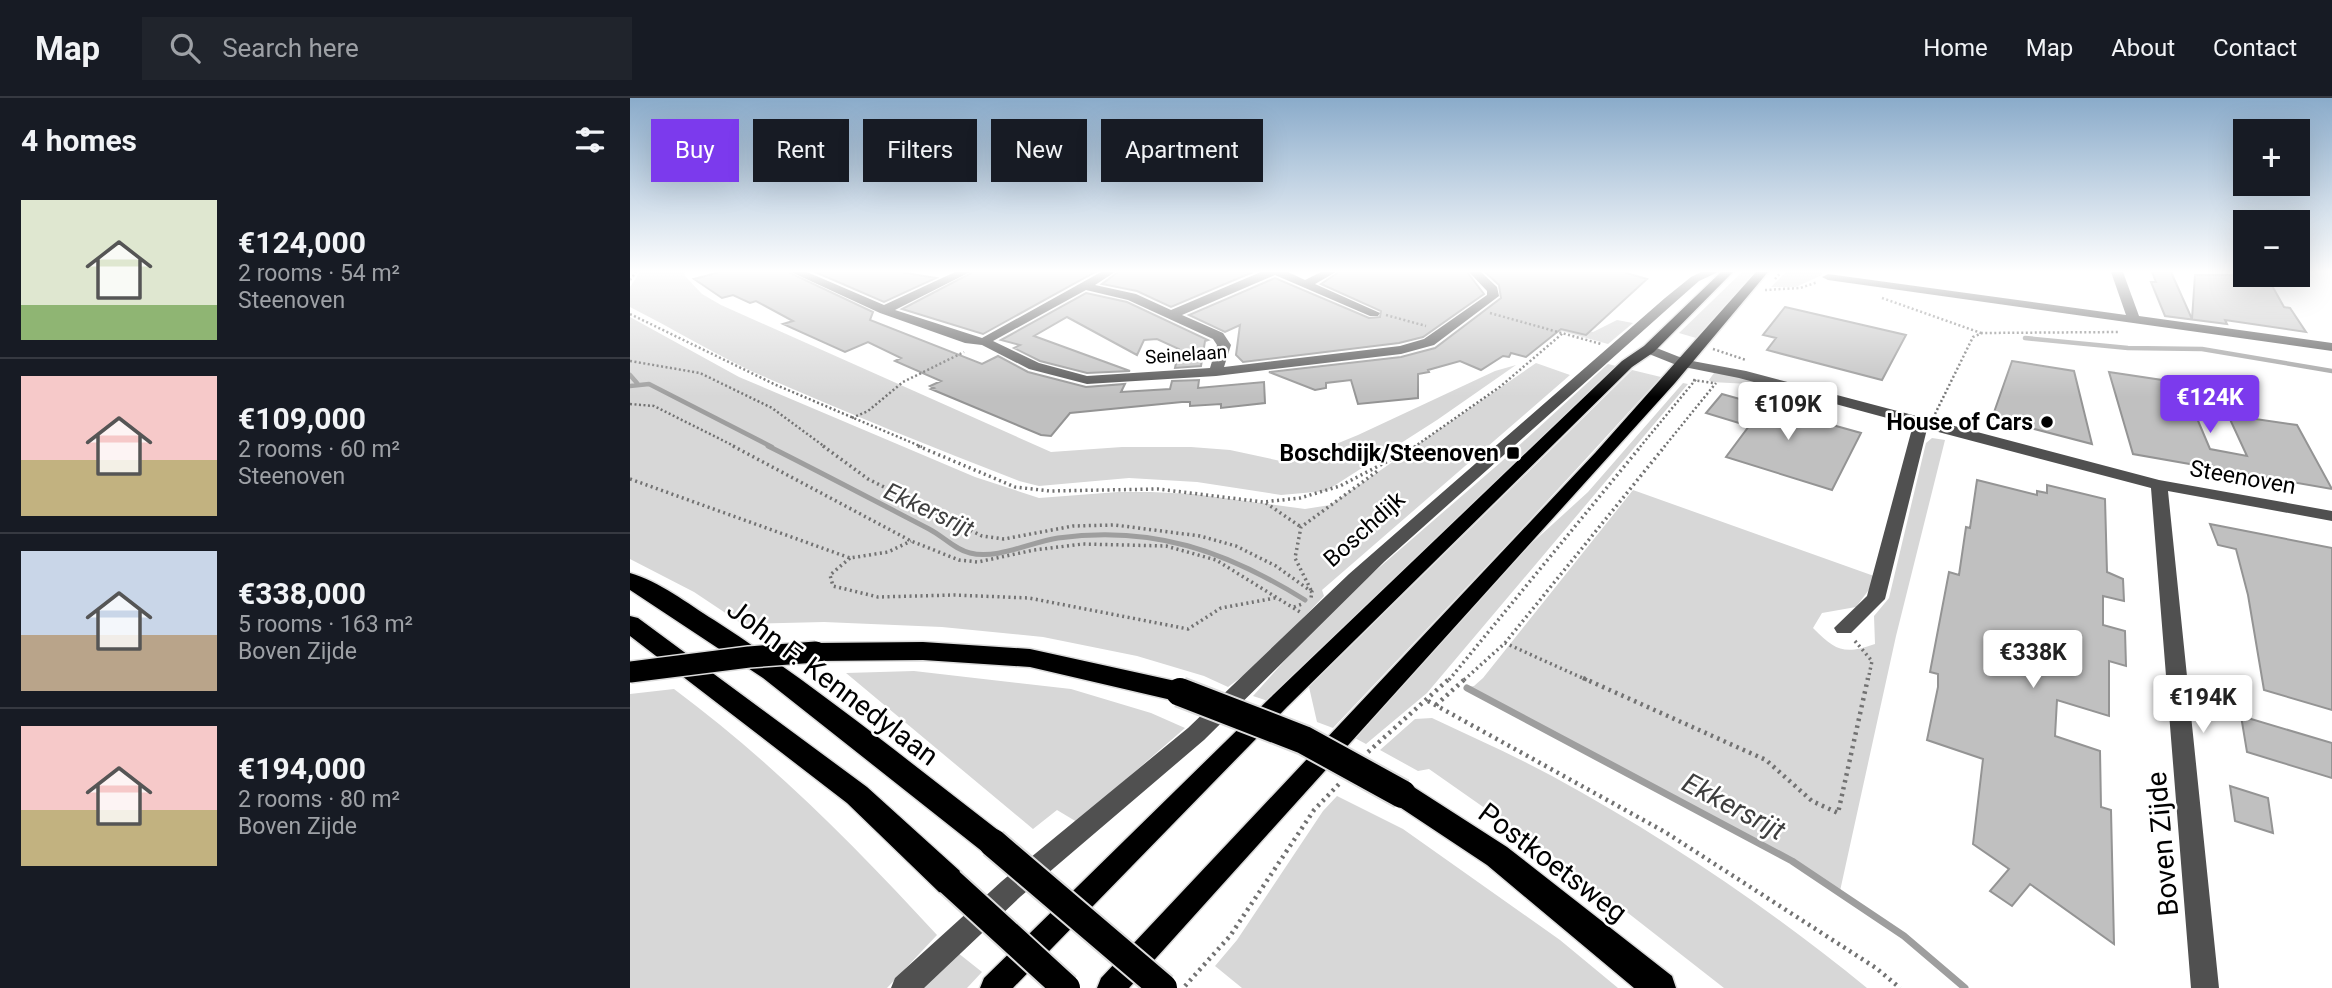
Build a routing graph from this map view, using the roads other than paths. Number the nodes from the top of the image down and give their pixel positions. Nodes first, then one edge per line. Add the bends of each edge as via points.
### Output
1 (894, 314) edge
2 (1034, 314) edge
3 (1173, 314) edge
4 (1469, 314) edge
5 (1655, 314) edge
6 (1685, 314) edge
7 (1727, 314) edge
8 (2094, 314) edge
9 (2132, 314) edge
10 (2134, 319) junction
11 (985, 342) junction
12 (2332, 347) edge
13 (1649, 349) junction
14 (1683, 365) junction
15 (1216, 372) junction
16 (1926, 425) junction
17 (2159, 485) junction
18 (2332, 516) edge
19 (630, 580) edge
20 (630, 624) edge
21 (1844, 628) road end
22 (630, 672) edge
23 (905, 988) edge
24 (994, 988) edge
25 (1066, 988) edge
26 (1111, 988) edge
27 (1163, 988) edge
28 (1660, 988) edge
29 (2205, 988) edge

1 - 11 street, Seinelaan
2 - 11 street
3 - 15 street via 1218,336 1223,345
4 - 15 street, Seinelaan via 1429,342 1401,350
5 - 23 street, Boschdijk via 1302,613 1258,677 942,949
6 - 13 main road
7 - 14 main road
8 - 10 street
9 - 10 street
10 - 12 street
11 - 15 street, Seinelaan via 1068,378
13 - 14 street, Steenoven
13 - 24 main road via 1627,364 1280,701
14 - 16 street, Steenoven via 1741,374
14 - 26 main road
16 - 17 street, Steenoven
16 - 21 street via 1876,599
17 - 18 street, Steenoven
17 - 29 street, Boven Zijde
19 - 27 highway, John F. Kennedylaan, bridge via 789,682 993,843
20 - 25 highway, bridge via 857,795
22 - 28 highway, Postkoetsweg, bridge via 749,657 923,650 1030,658 1180,692 1304,740 1402,794 1497,856

